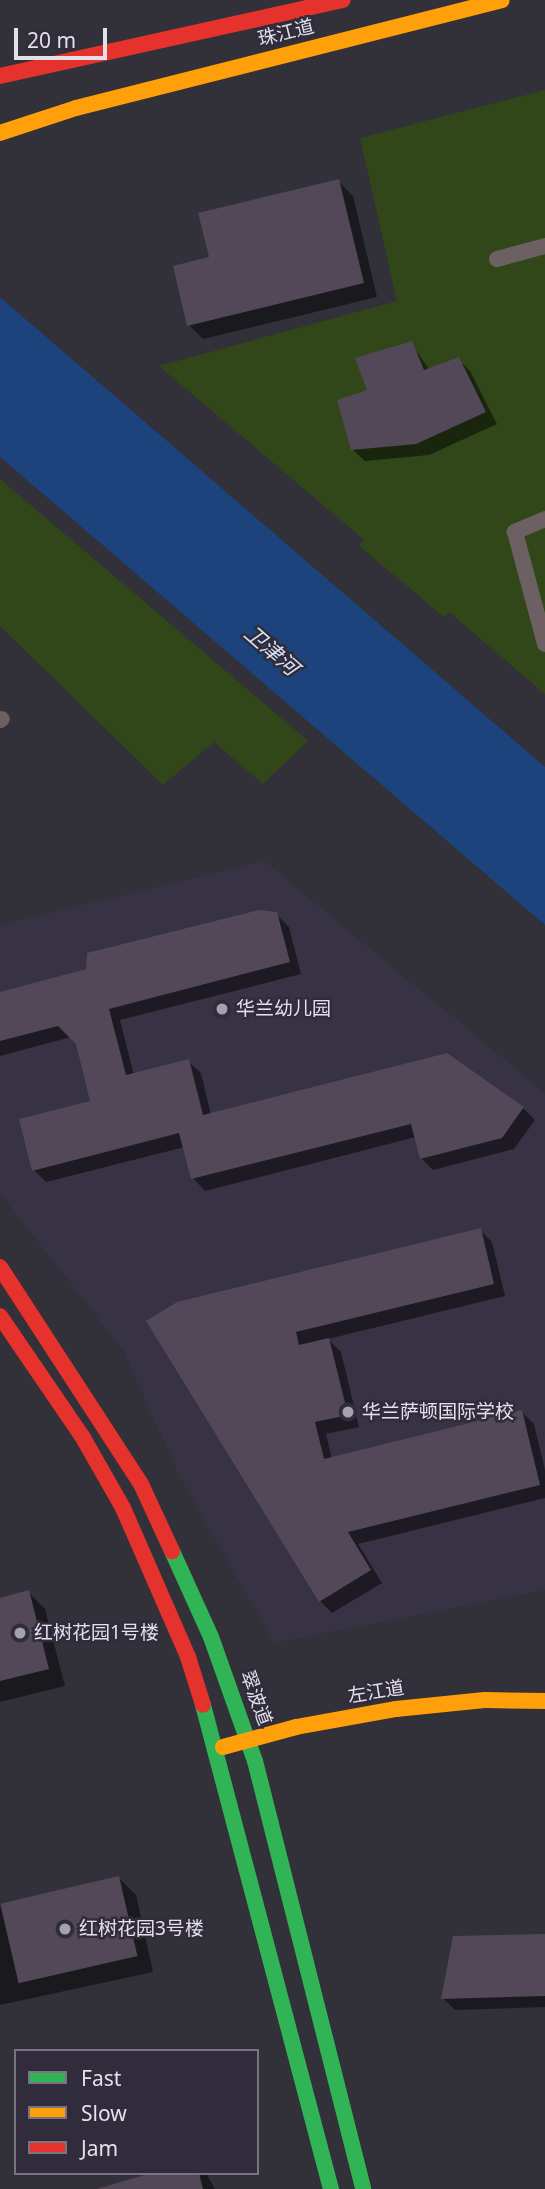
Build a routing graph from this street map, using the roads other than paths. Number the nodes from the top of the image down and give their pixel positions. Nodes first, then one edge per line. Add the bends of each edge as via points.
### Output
1 (343, 0) edge
2 (502, 0) edge
3 (2, 74) edge
4 (30, 86) dead end
5 (53, 97) dead end
6 (76, 108) junction
7 (0, 133) edge
8 (545, 246) edge
9 (497, 259) dead end
10 (545, 519) edge
11 (545, 644) edge
12 (0, 1267) edge
13 (0, 1316) edge
14 (545, 1701) edge
15 (248, 1740) junction
16 (218, 1749) junction
17 (278, 1755) dead end
18 (255, 1761) junction
19 (224, 1771) junction
20 (331, 2189) edge
21 (363, 2189) edge

1 - 3 street, 珠江道
2 - 6 street, 珠江道
3 - 4 street
5 - 6 street
6 - 7 street, 珠江道
8 - 9 lane
10 - 11 lane via 514,532
12 - 15 street, 翠波道 via 141,1484 211,1637
13 - 16 street via 82,1436 123,1508 188,1657
14 - 15 street, 左江道 via 429,1705 296,1727
15 - 16 street, 左江道
15 - 18 street, 翠波道
16 - 19 street
17 - 18 street
18 - 19 street
18 - 21 street, 翠波道
19 - 20 street

